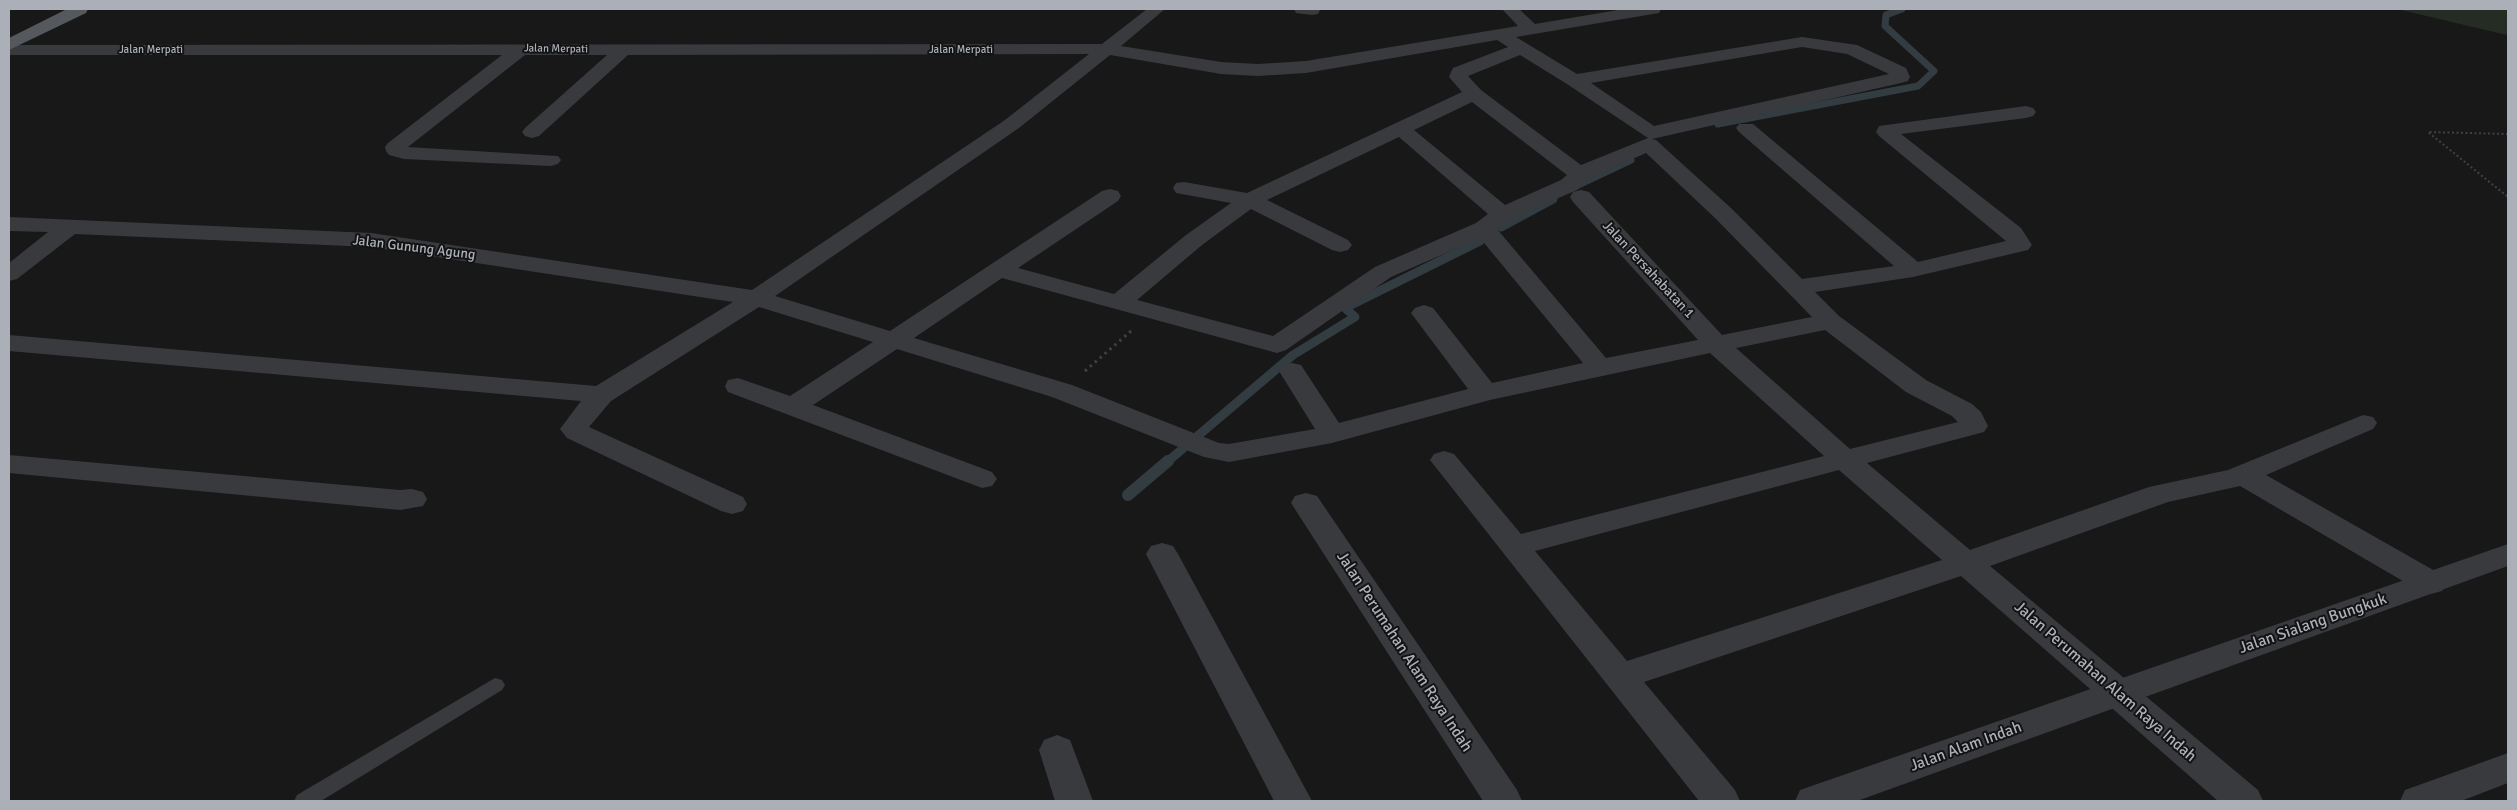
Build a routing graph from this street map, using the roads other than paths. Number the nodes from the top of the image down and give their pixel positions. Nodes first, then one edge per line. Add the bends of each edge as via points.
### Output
1 (80, 9) edge
2 (1157, 9) edge
3 (1510, 9) edge
4 (1653, 9) edge
5 (1531, 29) junction
6 (1499, 34) junction
7 (9, 45) edge
8 (522, 48) junction
9 (1522, 48) junction
10 (1103, 49) junction
11 (9, 50) edge
12 (622, 51) junction
13 (1574, 80) junction
14 (1474, 94) junction
15 (2026, 112) dead end
16 (1746, 128) dead end
17 (1401, 129) junction
18 (532, 132) dead end
19 (1650, 139) junction
20 (551, 160) dead end
21 (1580, 185) junction
22 (1184, 188) dead end
23 (1110, 196) dead end
24 (1250, 200) junction
25 (1493, 221) junction
26 (9, 224) edge
27 (69, 227) junction
28 (1340, 245) dead end
29 (998, 270) junction
30 (1912, 270) junction
31 (9, 274) edge
32 (1796, 287) junction
33 (756, 298) junction
34 (1119, 302) junction
35 (1424, 313) dead end
36 (1830, 321) junction
37 (894, 341) junction
38 (9, 343) edge
39 (1715, 343) junction
40 (1600, 367) junction
41 (1292, 371) dead end
42 (738, 386) dead end
43 (1485, 393) junction
44 (601, 395) junction
45 (792, 407) junction
46 (2363, 424) dead end
47 (1332, 434) junction
48 (1444, 460) dead end
49 (1845, 460) junction
50 (9, 464) edge
51 (2236, 477) junction
52 (982, 479) dead end
53 (412, 498) dead end
54 (1306, 503) dead end
55 (732, 504) dead end
56 (1514, 546) junction
57 (1162, 554) dead end
58 (2508, 555) edge
59 (1966, 563) junction
60 (2431, 583) junction
61 (1619, 677) junction
62 (494, 685) dead end
63 (2118, 692) junction
64 (1057, 750) dead end
65 (2508, 768) edge
66 (304, 801) edge
67 (1074, 801) edge
68 (1293, 801) edge
69 (1503, 801) edge
70 (1721, 801) edge
71 (1814, 801) edge
72 (2244, 801) edge
73 (2419, 801) edge

1 - 7 main road
2 - 10 street
3 - 5 street
4 - 5 street, Jalan Merpati
5 - 6 street, Jalan Merpati
6 - 9 street
6 - 10 street, Jalan Merpati via 1306,67 1258,70 1221,68
8 - 11 street, Jalan Merpati
8 - 12 street, Jalan Merpati
8 - 20 street via 395,147 396,151
9 - 13 street
9 - 14 street, Jalan Persahabatan 1 via 1460,72 1458,77
10 - 12 street, Jalan Merpati
10 - 33 street via 1012,124
12 - 18 street
13 - 19 street
13 - 19 street via 1802,42 1851,49 1901,77
14 - 17 street
14 - 21 street, Jalan Persahabatan 1
15 - 30 street via 1886,130 2013,233 2020,245
16 - 30 street
17 - 24 street
17 - 25 street
19 - 21 street
19 - 32 street
21 - 25 street via 1569,185
21 - 39 street, Jalan Persahabatan 1
22 - 24 street
23 - 29 street
24 - 28 street
24 - 34 street via 1194,240
25 - 34 street via 1383,272 1277,345
25 - 40 street
26 - 27 street, Jalan Gunung Agung
27 - 31 street
27 - 33 street, Jalan Gunung Agung via 370,240
29 - 34 street
29 - 37 street
30 - 32 street
32 - 36 street
33 - 37 street, Jalan Gunung Agung
33 - 44 street
35 - 43 street
36 - 39 street, Jalan Gunung Agung
36 - 49 street via 1916,386 1962,410 1974,426
37 - 45 street
37 - 47 street, Jalan Gunung Agung via 1062,391 1214,451 1243,451
38 - 44 street
39 - 40 street, Jalan Gunung Agung
39 - 49 street, Jalan Persahabatan 1
40 - 43 street, Jalan Gunung Agung
41 - 47 street
42 - 45 street
43 - 47 street, Jalan Gunung Agung
44 - 55 street via 577,423 574,429 577,432
45 - 52 street
46 - 51 street
48 - 56 street
49 - 56 street
49 - 59 street, Jalan Perumahan Alam Raya Indah
50 - 53 street via 400,500
51 - 59 street via 2160,494
51 - 60 street via 2262,485
54 - 69 street, Jalan Perumahan Alam Raya Indah
56 - 61 street
57 - 68 street
58 - 60 street, Jalan Sialang Bungkuk
59 - 61 street
59 - 63 street, Jalan Perumahan Alam Raya Indah
60 - 63 street, Jalan Sialang Bungkuk
61 - 70 street
62 - 66 lane
63 - 71 street, Jalan Alam Indah
63 - 72 street, Jalan Perumahan Alam Raya Indah
64 - 67 street
65 - 73 street

